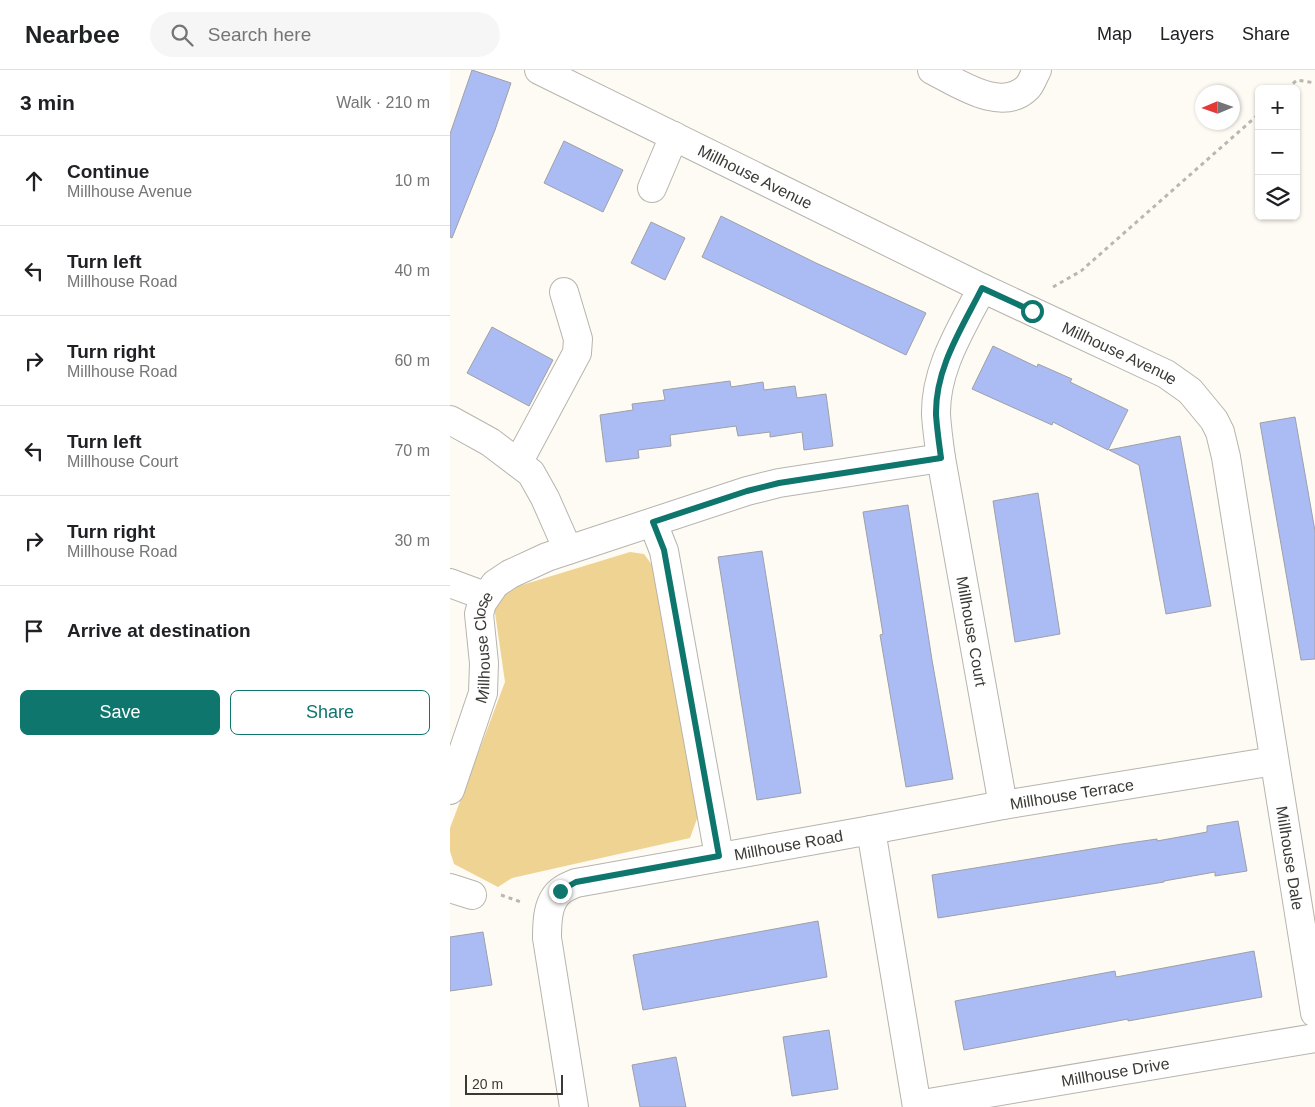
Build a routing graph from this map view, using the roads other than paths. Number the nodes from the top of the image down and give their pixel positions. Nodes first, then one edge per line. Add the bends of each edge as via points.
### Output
1 (539, 70) edge
2 (932, 70) edge
3 (1037, 70) edge
4 (674, 136) junction
5 (652, 188) dead end
6 (982, 288) junction
7 (564, 292) dead end
8 (450, 420) edge
9 (941, 458) junction
10 (518, 463) junction
11 (653, 522) junction
12 (568, 550) junction
13 (450, 583) edge
14 (485, 596) junction
15 (1274, 761) junction
16 (450, 790) edge
17 (1003, 805) junction
18 (871, 830) junction
19 (719, 856) junction
20 (1315, 1013) edge
21 (1315, 1038) edge
22 (917, 1106) edge
23 (574, 1107) edge

1 - 4 street, Millhouse Avenue
2 - 3 street via 984,95 998,98 1011,98 1020,93
4 - 5 street
4 - 6 street, Millhouse Avenue
6 - 9 street via 951,349 938,386 936,414
6 - 15 street, Millhouse Avenue via 1166,374 1190,391 1214,420 1226,456
7 - 10 street via 578,339 577,352
8 - 10 street via 490,442
9 - 11 street via 779,483
9 - 17 street, Millhouse Court
10 - 12 street via 530,473 540,490
11 - 12 street
11 - 19 street via 664,550
12 - 14 street, Millhouse Close via 510,574
13 - 14 street
14 - 16 street, Millhouse Close via 479,619 484,663 483,693
15 - 17 street, Millhouse Terrace
15 - 20 street, Millhouse Dale
17 - 18 street, Millhouse Terrace
18 - 19 street, Millhouse Road
18 - 22 street
19 - 23 street, Millhouse Road via 576,882 560,891 554,900 549,911 547,938
21 - 22 street, Millhouse Drive

